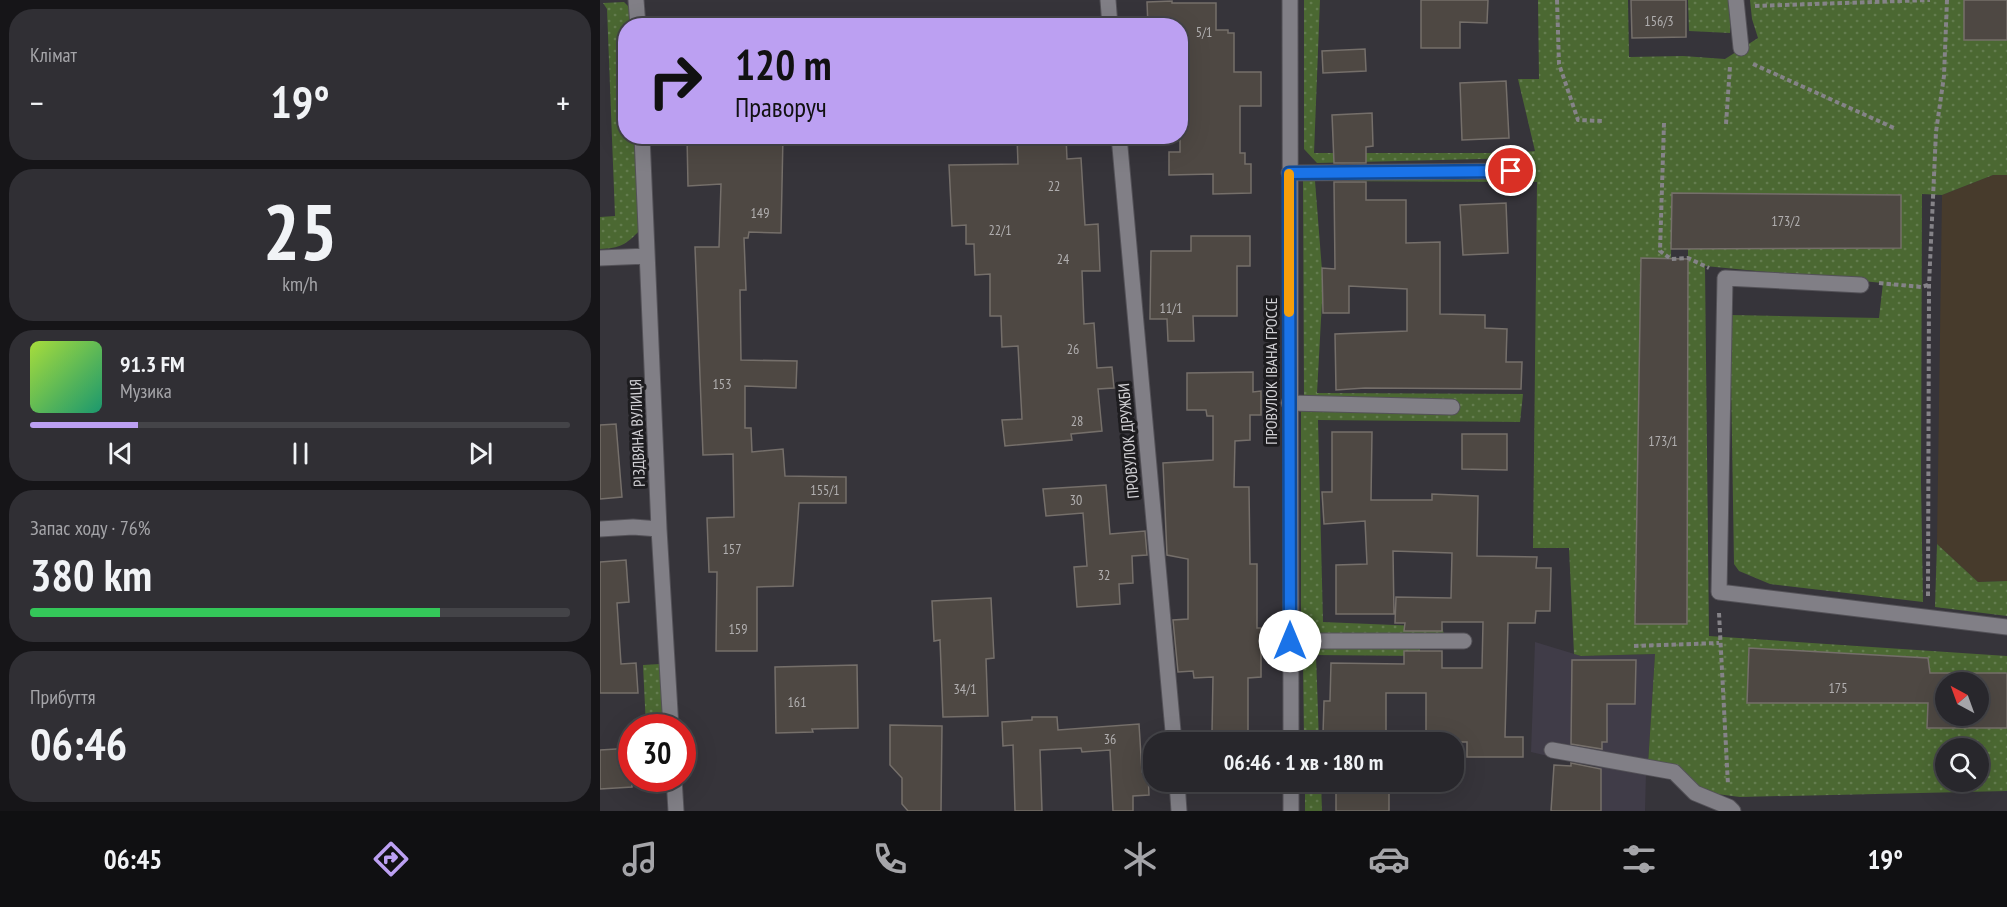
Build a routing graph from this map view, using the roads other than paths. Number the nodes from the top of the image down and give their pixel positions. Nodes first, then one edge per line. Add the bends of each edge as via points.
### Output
1 (636, 0) edge
2 (1108, 0) edge
3 (1290, 0) edge
4 (1736, 3) edge
5 (637, 18) edge
6 (1109, 18) edge
7 (1741, 48) road end
8 (642, 144) edge
9 (1120, 144) edge
10 (1511, 171) dead end
11 (1289, 173) junction
12 (647, 256) junction
13 (600, 258) edge
14 (1860, 285) road end
15 (1289, 403) junction
16 (1452, 407) dead end
17 (600, 529) edge
18 (659, 529) junction
19 (2007, 627) edge
20 (1290, 641) junction
21 (1464, 641) dead end
22 (670, 714) edge
23 (1173, 732) edge
24 (1291, 732) edge
25 (1552, 750) dead end
26 (675, 792) edge
27 (1178, 792) edge
28 (1291, 792) edge
29 (1731, 809) edge
30 (676, 811) edge
31 (1179, 811) edge
32 (1291, 811) edge

1 - 5 street
2 - 6 street
3 - 11 street, ПРОВУЛОК ІВАНА ГРОССЕ
4 - 7 street
8 - 12 street, РІЗДВЯНА ВУЛИЦЯ
9 - 23 street, ПРОВУЛОК ДРУЖБИ
10 - 11 street
11 - 15 street, ПРОВУЛОК ІВАНА ГРОССЕ
12 - 13 street
12 - 18 street, РІЗДВЯНА ВУЛИЦЯ
14 - 19 street via 1725,278 1719,591
15 - 16 street
15 - 20 street, ПРОВУЛОК ІВАНА ГРОССЕ
17 - 18 street
18 - 22 street, РІЗДВЯНА ВУЛИЦЯ
20 - 21 street
20 - 24 street, ПРОВУЛОК ІВАНА ГРОССЕ
25 - 29 street via 1674,772 1695,794
26 - 30 street
27 - 31 street
28 - 32 street

